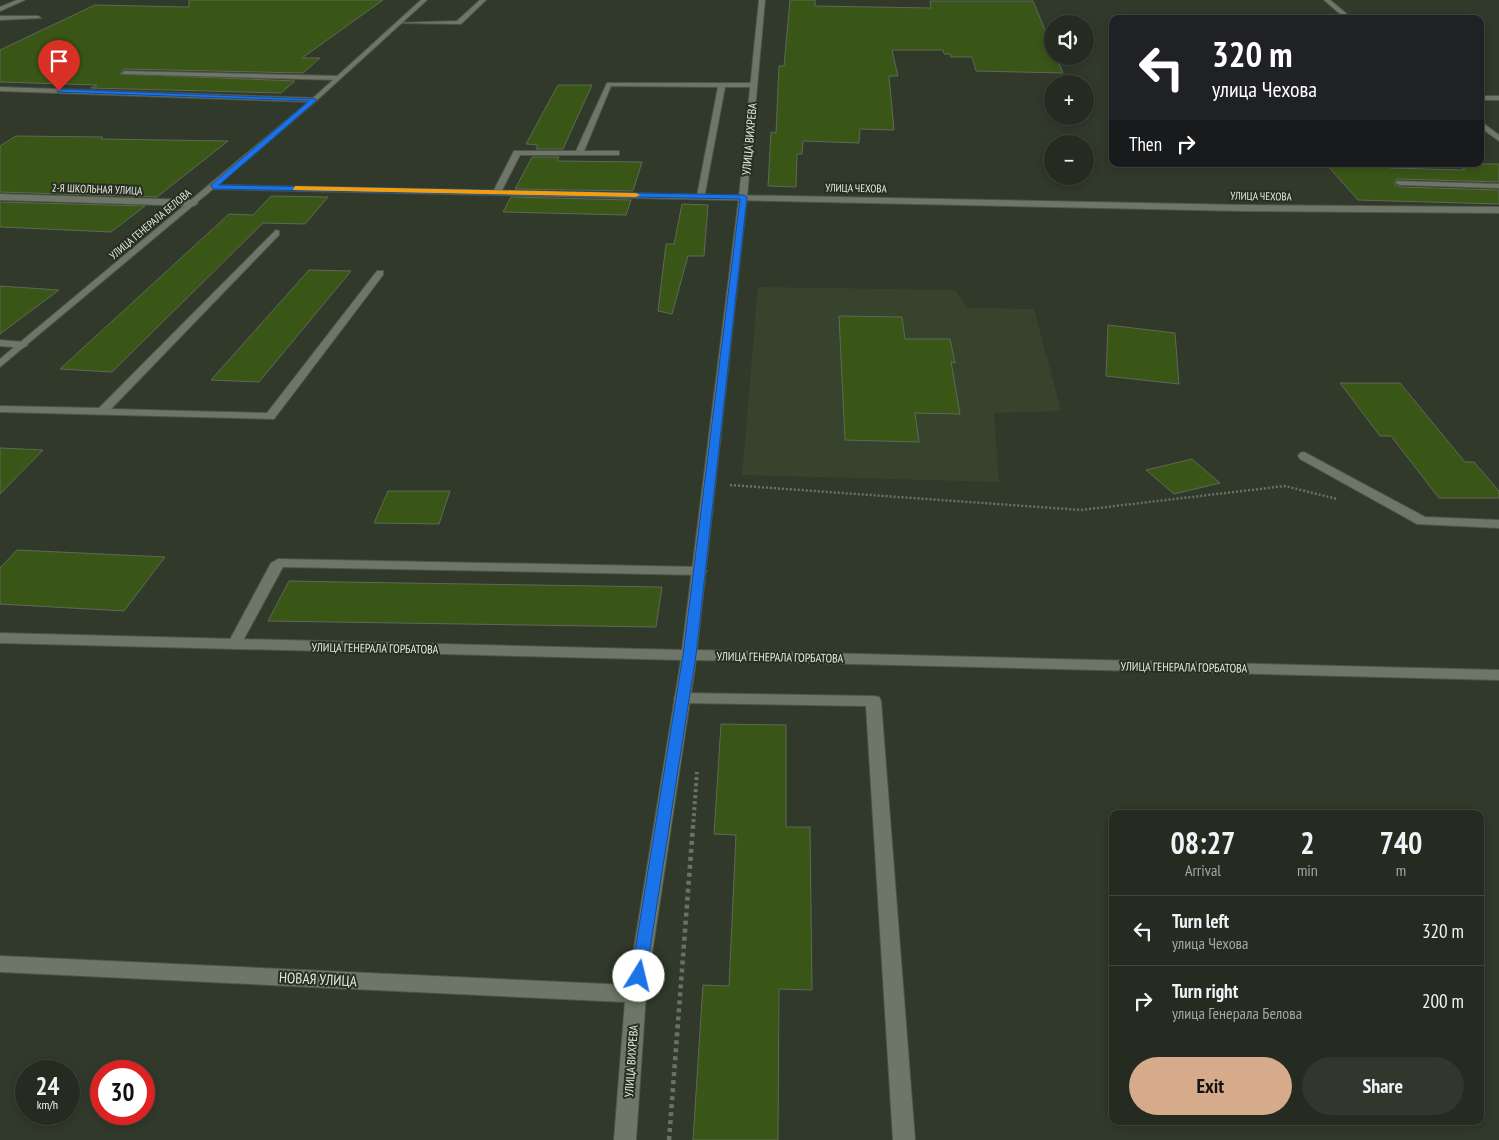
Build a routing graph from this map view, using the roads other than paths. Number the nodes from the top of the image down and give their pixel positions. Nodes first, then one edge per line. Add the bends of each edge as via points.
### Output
1 (22, 0) edge
2 (424, 0) edge
3 (483, 0) edge
4 (762, 0) edge
5 (1327, 0) edge
6 (0, 9) edge
7 (1345, 15) edge
8 (0, 18) edge
9 (38, 18) dead end
10 (399, 23) junction
11 (124, 73) dead end
12 (338, 78) junction
13 (722, 85) junction
14 (754, 85) junction
15 (0, 89) edge
16 (1484, 98) edge
17 (1499, 98) edge
18 (314, 100) junction
19 (1484, 126) edge
20 (1499, 139) edge
21 (580, 153) junction
22 (616, 153) dead end
23 (1400, 183) dead end
24 (1499, 186) edge
25 (213, 187) junction
26 (497, 192) junction
27 (701, 196) junction
28 (0, 197) edge
29 (743, 197) junction
30 (194, 202) junction
31 (1499, 210) edge
32 (276, 233) dead end
33 (380, 273) dead end
34 (0, 343) edge
35 (23, 345) junction
36 (0, 364) edge
37 (0, 409) edge
38 (102, 412) junction
39 (1304, 456) dead end
40 (1499, 524) edge
41 (700, 570) junction
42 (0, 638) edge
43 (234, 645) junction
44 (689, 655) junction
45 (1499, 676) edge
46 (682, 698) junction
47 (0, 964) edge
48 (636, 994) junction
49 (626, 1140) edge
50 (904, 1140) edge

1 - 6 street
2 - 10 street, УЛИЦА ГЕНЕРАЛА БЕЛОВА
3 - 10 lane via 460,23
4 - 14 street, УЛИЦА ВИХРЕВА
5 - 7 street
8 - 9 street
10 - 12 street, УЛИЦА ГЕНЕРАЛА БЕЛОВА
11 - 12 street
12 - 18 street, УЛИЦА ГЕНЕРАЛА БЕЛОВА
13 - 14 street
13 - 21 street via 609,84
13 - 27 street
14 - 29 street, УЛИЦА ВИХРЕВА
15 - 18 street
16 - 17 street
18 - 25 street, УЛИЦА ГЕНЕРАЛА БЕЛОВА
19 - 20 street
21 - 22 street
21 - 26 street via 518,153
23 - 24 street
25 - 26 street, УЛИЦА ЧЕХОВА
25 - 30 street, УЛИЦА ГЕНЕРАЛА БЕЛОВА
26 - 27 street, УЛИЦА ЧЕХОВА
27 - 29 street, УЛИЦА ЧЕХОВА
28 - 30 street, 2-Я ШКОЛЬНАЯ УЛИЦА
29 - 31 street, УЛИЦА ЧЕХОВА
29 - 41 street, УЛИЦА ВИХРЕВА
30 - 35 street, УЛИЦА ГЕНЕРАЛА БЕЛОВА
32 - 38 street
33 - 38 street via 270,417
34 - 35 street
35 - 36 street, УЛИЦА ГЕНЕРАЛА БЕЛОВА
37 - 38 street
39 - 40 street via 1422,521
41 - 43 street via 278,563
41 - 44 street, УЛИЦА ВИХРЕВА
42 - 43 street, УЛИЦА ГЕНЕРАЛА ГОРБАТОВА
43 - 44 street, УЛИЦА ГЕНЕРАЛА ГОРБАТОВА
44 - 45 street, УЛИЦА ГЕНЕРАЛА ГОРБАТОВА
44 - 46 street, УЛИЦА ВИХРЕВА
46 - 48 street, УЛИЦА ВИХРЕВА
46 - 50 street via 873,701
47 - 48 street, НОВАЯ УЛИЦА
48 - 49 street, УЛИЦА ВИХРЕВА

